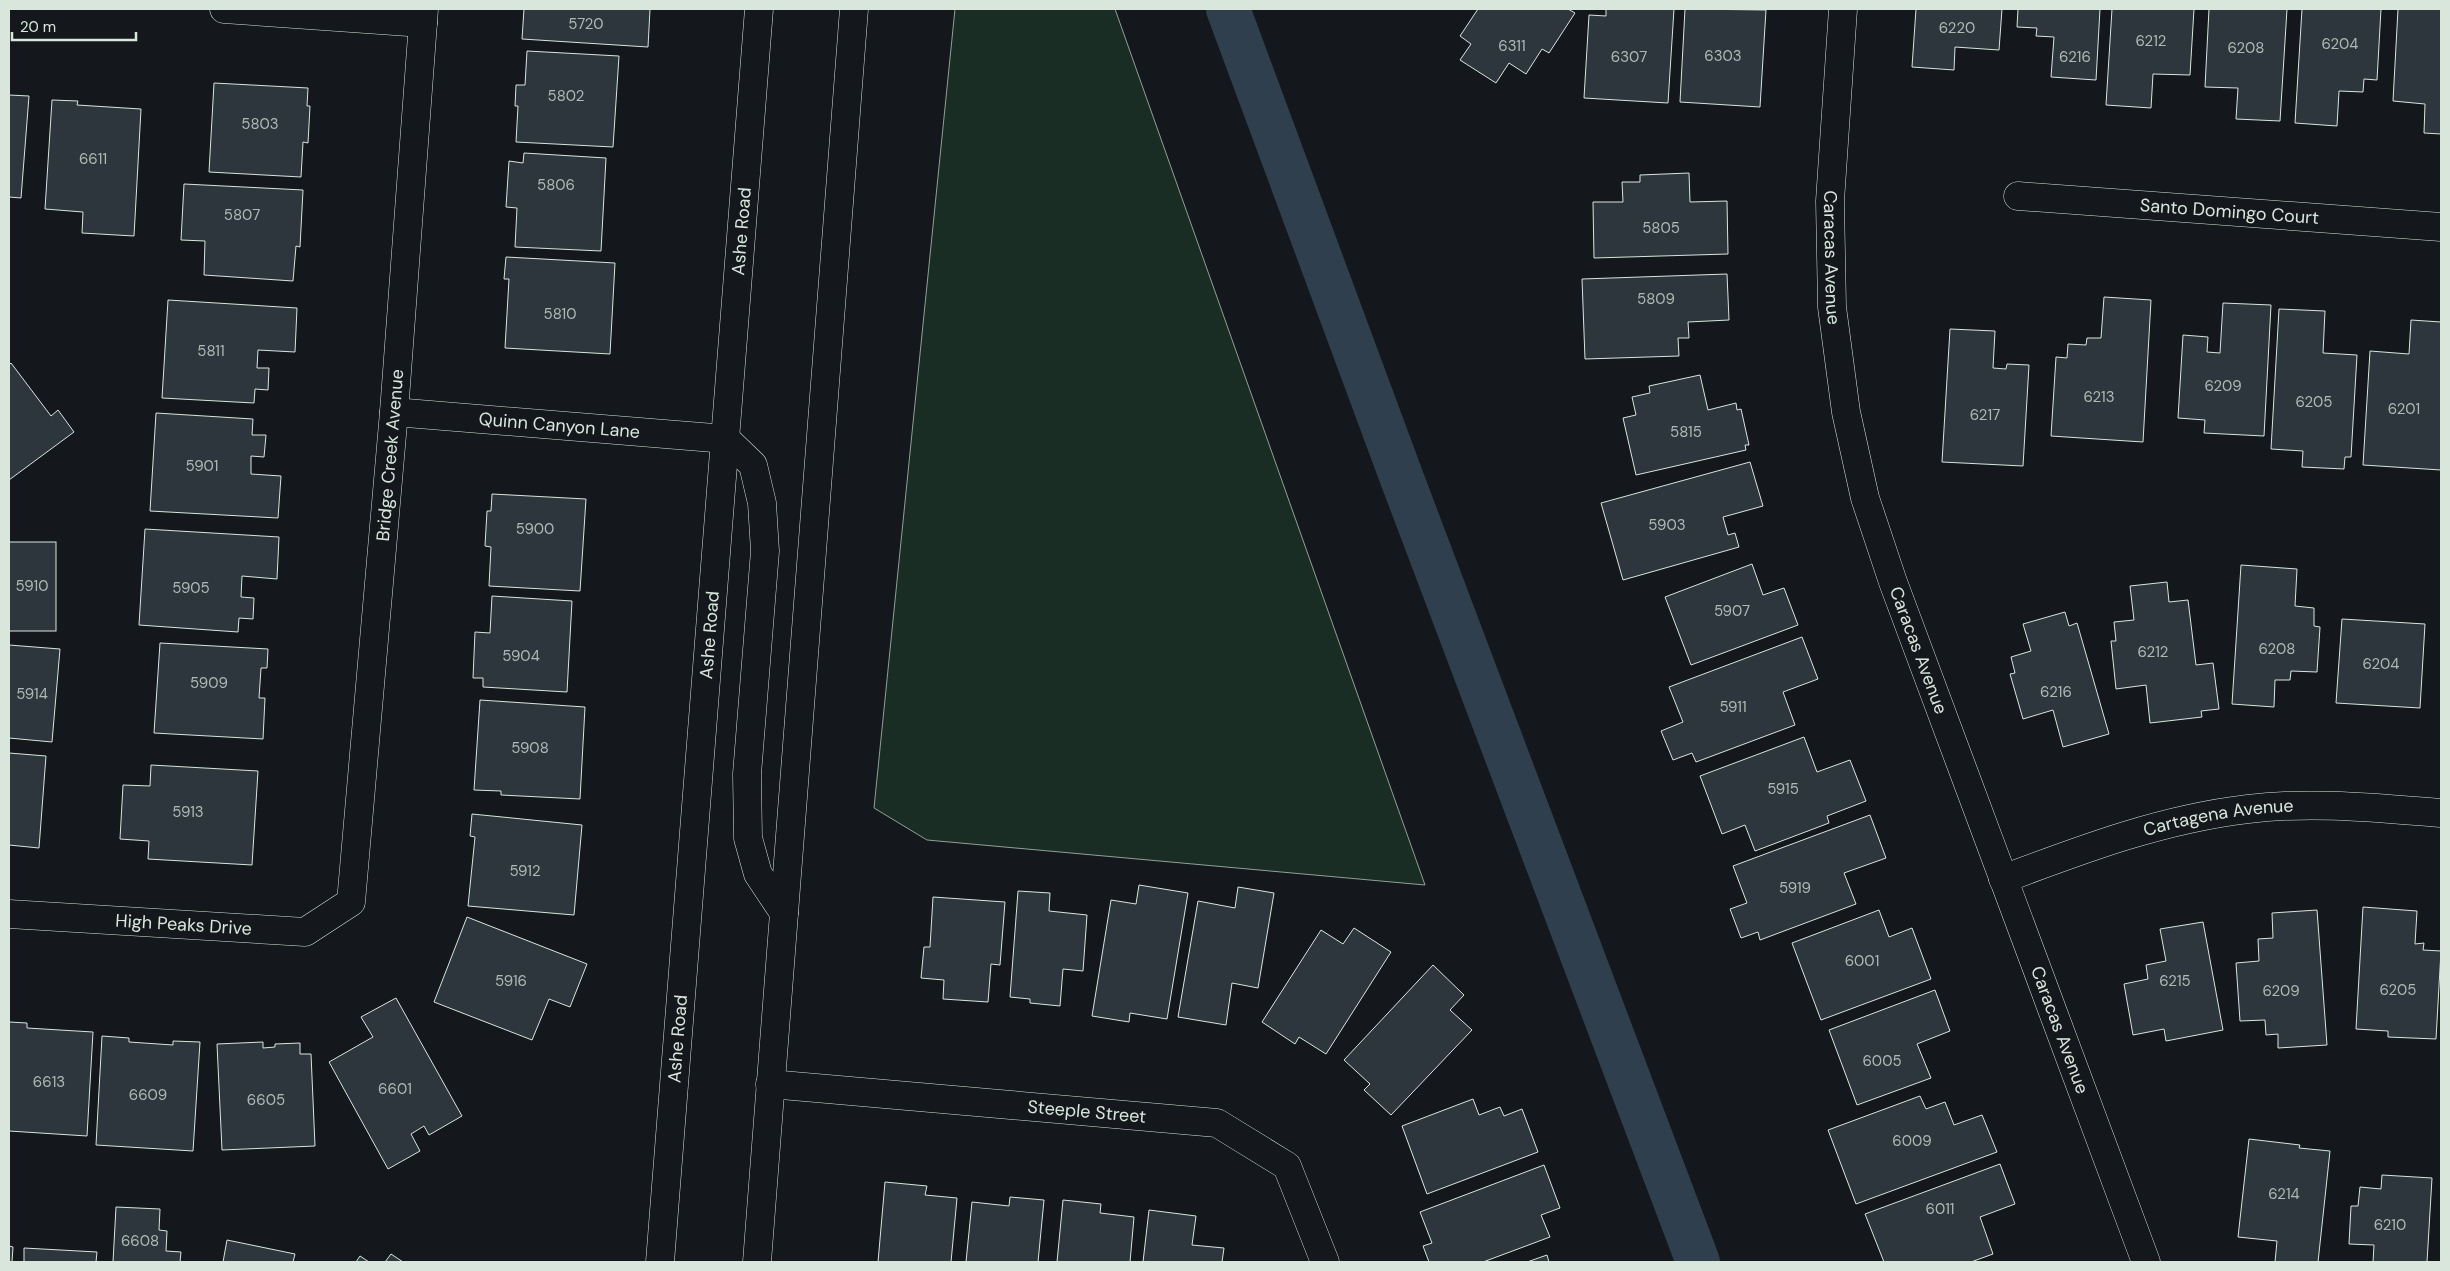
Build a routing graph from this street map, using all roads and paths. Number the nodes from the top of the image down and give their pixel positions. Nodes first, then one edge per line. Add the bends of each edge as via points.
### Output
1 (224, 9) edge
2 (759, 9) edge
3 (854, 9) edge
4 (1843, 9) edge
5 (423, 16) edge
6 (2018, 196) dead end
7 (2441, 228) edge
8 (394, 412) junction
9 (726, 439) junction
10 (2441, 813) edge
11 (2003, 879) junction
12 (351, 902) joint
13 (784, 913) junction
14 (9, 914) edge
15 (770, 1084) junction
16 (660, 1262) edge
17 (757, 1262) edge
18 (1325, 1262) edge
19 (2146, 1262) edge

1 - 5 street
2 - 9 street, Ashe Road
3 - 13 street
4 - 11 street, Caracas Avenue via 1830,201 1832,307 1846,412 1865,498 1893,582
5 - 8 street, Bridge Creek Avenue
6 - 7 street, Santo Domingo Court
8 - 9 street, Quinn Canyon Lane
8 - 12 street, Bridge Creek Avenue
9 - 13 street via 752,465 762,503 765,551 747,774 748,838 758,874
9 - 16 street, Ashe Road
10 - 11 street, Cartagena Avenue via 2328,805 2248,809 2168,822
11 - 19 street, Caracas Avenue
12 - 14 street, High Peaks Drive via 305,932
13 - 15 street
15 - 17 street
15 - 18 street, Steeple Street via 1217,1122 1287,1166

